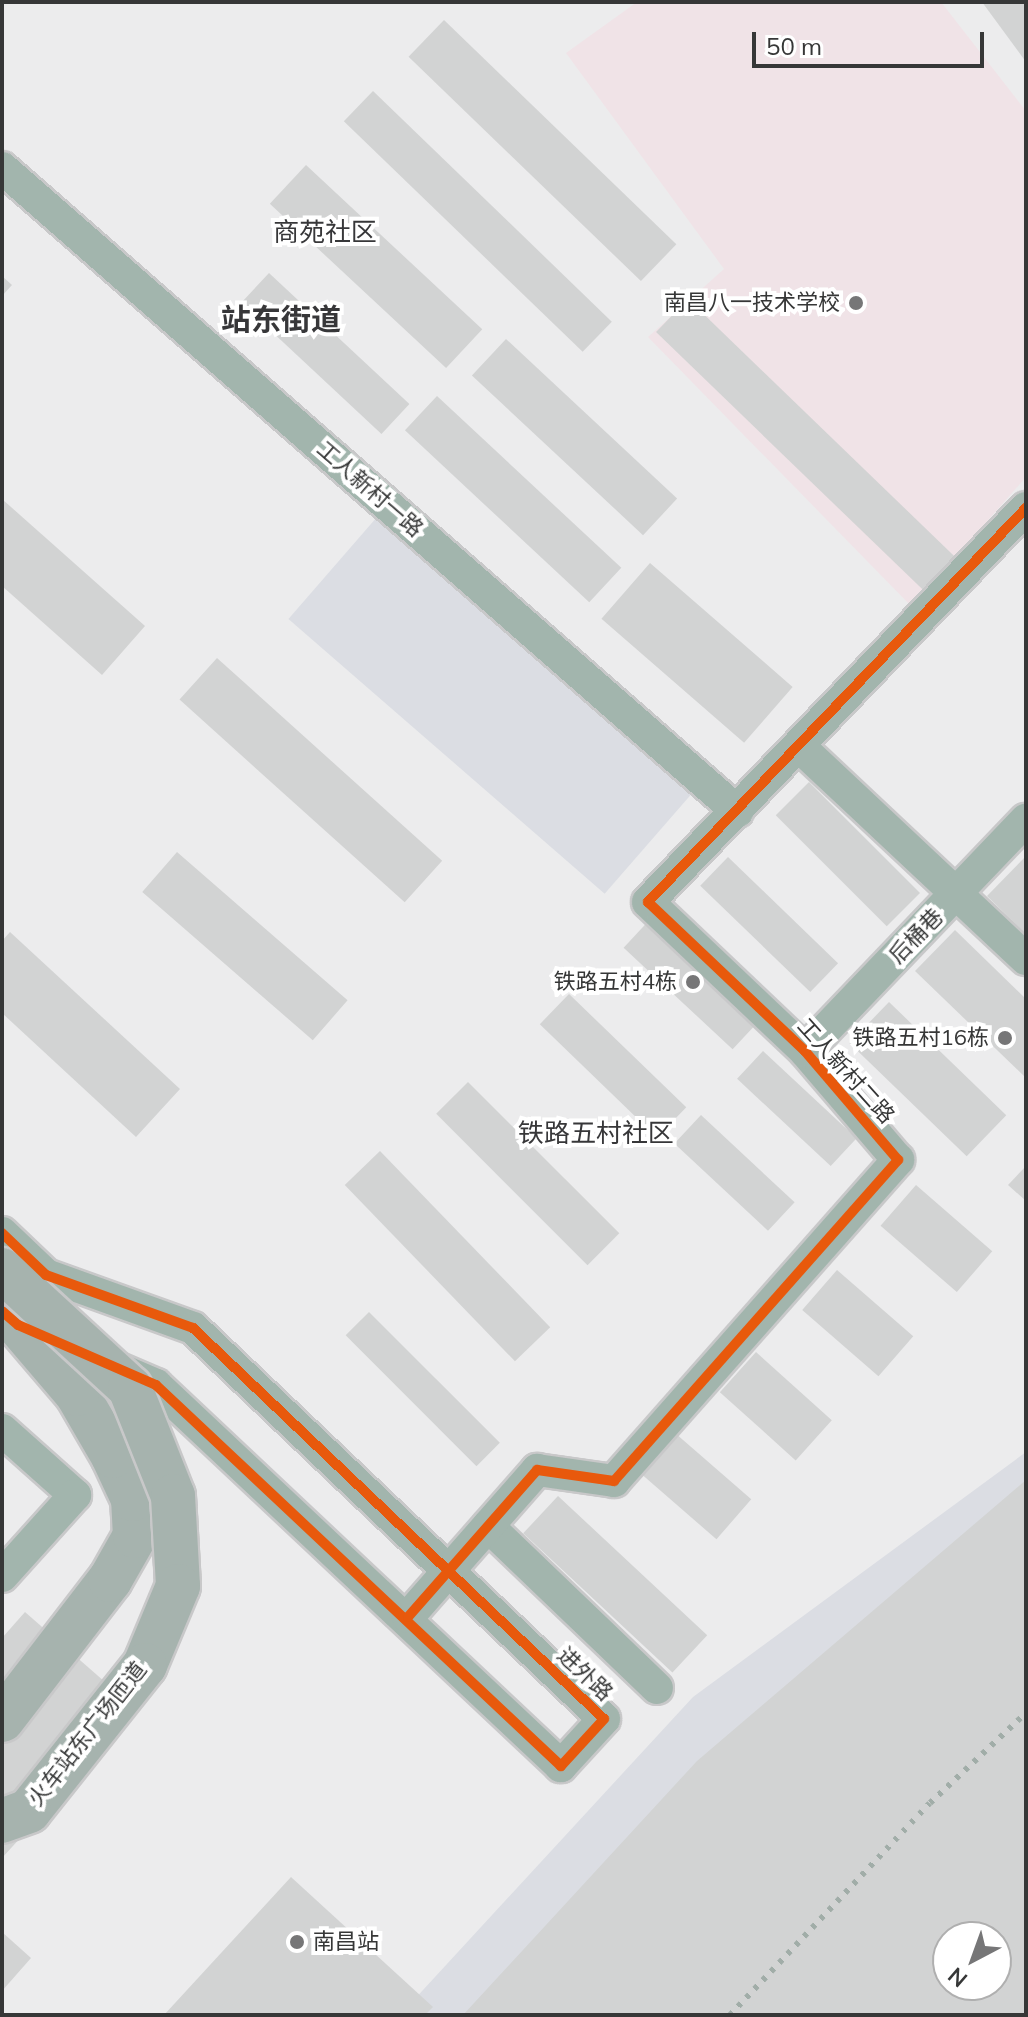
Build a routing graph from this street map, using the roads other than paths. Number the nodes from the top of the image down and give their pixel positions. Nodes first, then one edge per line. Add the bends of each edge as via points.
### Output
1 (2, 168) edge
2 (1026, 508) edge
3 (800, 747) junction
4 (737, 811) junction
5 (1026, 820) edge
6 (954, 896) junction
7 (1026, 959) edge
8 (805, 1051) junction
9 (2, 1233) edge
10 (2, 1270) edge
11 (46, 1275) junction
12 (7, 1326) edge
13 (2, 1430) edge
14 (488, 1526) junction
15 (448, 1572) junction
16 (2, 1576) edge
17 (408, 1617) junction
18 (657, 1688) dead end
19 (2, 1720) edge
20 (2, 1821) edge

1 - 4 street, 工人新村一路
2 - 3 street, 工人新村二路
3 - 4 street, 工人新村二路
3 - 6 street
4 - 8 street, 工人新村二路 via 648,902
5 - 6 street, 后桶巷
6 - 7 street
6 - 8 street, 后桶巷
8 - 14 street, 工人新村二路 via 898,1160 614,1481 537,1470
9 - 11 street, 进外路
10 - 20 highway, 火车站东广场匝道, bridge via 130,1388 173,1496 178,1586 145,1665 29,1811
11 - 12 street
11 - 15 street, 进外路 via 193,1328
12 - 17 street, 进外路 via 156,1385
12 - 19 highway via 77,1394 133,1499 135,1536 110,1580
13 - 16 street via 75,1495
14 - 15 street, 工人新村二路
14 - 18 street
15 - 17 street, 工人新村二路
15 - 17 street, 进外路 via 604,1719 561,1766

